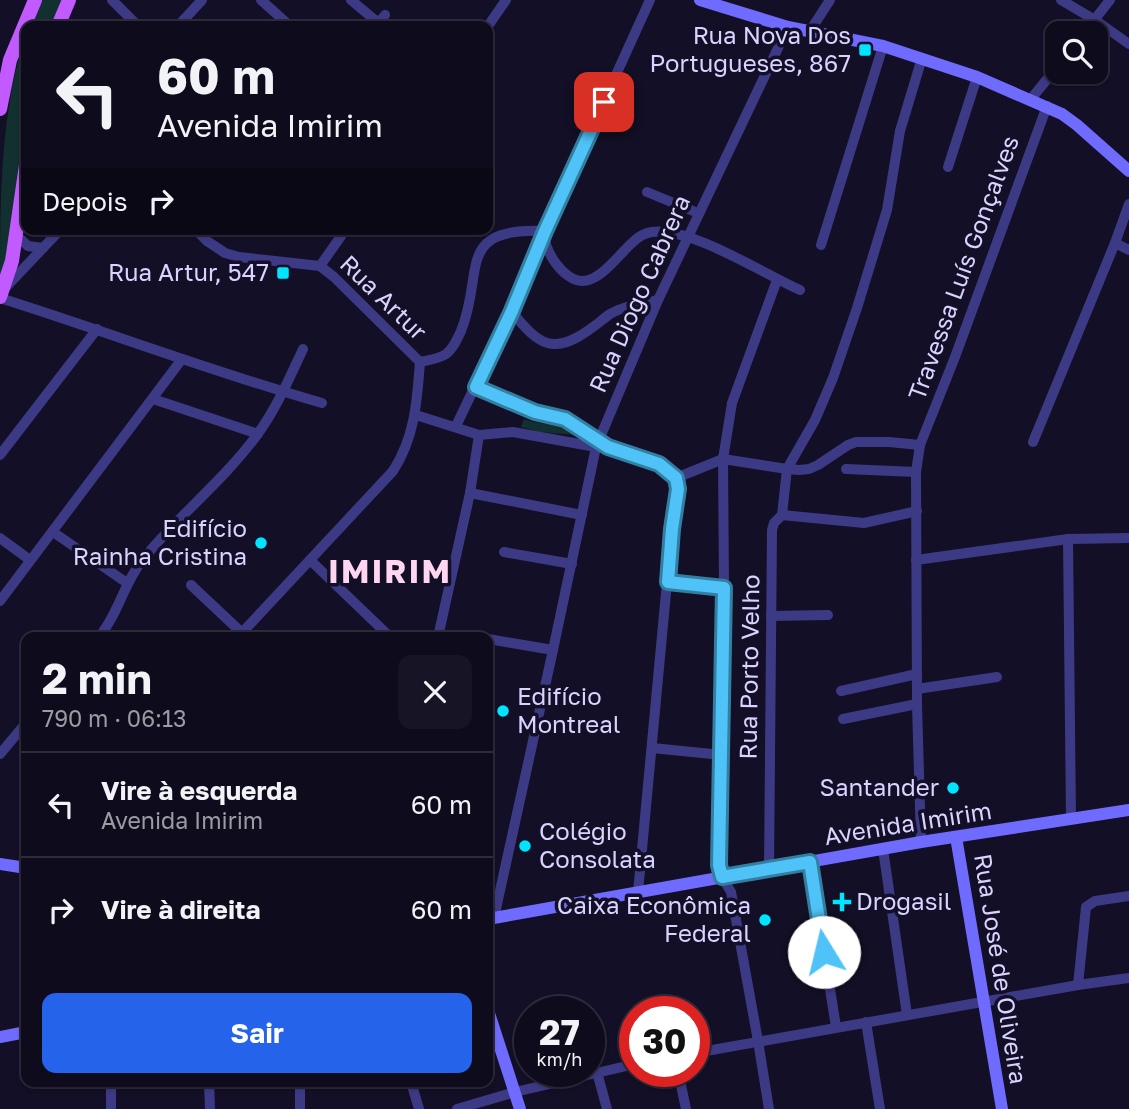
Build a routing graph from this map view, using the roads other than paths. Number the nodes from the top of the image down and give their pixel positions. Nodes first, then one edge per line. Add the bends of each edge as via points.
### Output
1 (34, 0) edge
2 (69, 0) edge
3 (112, 0) edge
4 (202, 0) edge
5 (261, 0) edge
6 (351, 0) edge
7 (506, 0) edge
8 (650, 0) edge
9 (700, 0) edge
10 (830, 0) edge
11 (1061, 0) edge
12 (1110, 0) edge
13 (385, 15) dead end
14 (1095, 20) junction
15 (23, 21) edge
16 (60, 21) edge
17 (133, 21) edge
18 (186, 21) edge
19 (284, 21) edge
20 (491, 21) edge
21 (21, 25) edge
22 (788, 27) junction
23 (810, 31) junction
24 (1129, 44) edge
25 (883, 46) junction
26 (5, 55) edge
27 (922, 58) junction
28 (977, 77) junction
29 (1045, 82) edge
30 (1031, 99) junction
31 (1047, 106) junction
32 (0, 109) edge
33 (948, 167) dead end
34 (1129, 171) edge
35 (647, 192) dead end
36 (21, 200) edge
37 (1129, 204) edge
38 (698, 213) junction
39 (544, 233) junction
40 (16, 235) junction
41 (55, 235) edge
42 (201, 235) edge
43 (342, 235) edge
44 (687, 237) junction
45 (1115, 243) junction
46 (821, 245) dead end
47 (43, 248) junction
48 (1129, 250) edge
49 (320, 266) junction
50 (777, 280) junction
51 (800, 289) dead end
52 (1, 295) edge
53 (657, 300) junction
54 (512, 311) junction
55 (97, 329) junction
56 (303, 349) dead end
57 (182, 359) junction
58 (420, 362) junction
59 (476, 387) junction
60 (283, 392) junction
61 (153, 399) junction
62 (322, 403) dead end
63 (416, 415) junction
64 (456, 426) junction
65 (258, 434) junction
66 (479, 435) junction
67 (1033, 442) dead end
68 (597, 444) junction
69 (920, 445) junction
70 (0, 455) edge
71 (723, 459) junction
72 (846, 469) dead end
73 (787, 470) junction
74 (916, 472) junction
75 (676, 478) junction
76 (470, 493) junction
77 (917, 511) junction
78 (582, 515) junction
79 (782, 515) junction
80 (53, 532) junction
81 (0, 538) edge
82 (1129, 538) edge
83 (1068, 540) junction
84 (504, 552) dead end
85 (30, 560) junction
86 (310, 560) junction
87 (916, 560) junction
88 (572, 564) junction
89 (668, 582) junction
90 (127, 583) junction
91 (191, 585) dead end
92 (724, 588) junction
93 (0, 601) edge
94 (771, 615) junction
95 (828, 615) dead end
96 (102, 632) edge
97 (237, 632) edge
98 (243, 632) edge
99 (387, 632) edge
100 (439, 632) edge
101 (493, 640) edge
102 (553, 650) junction
103 (917, 674) junction
104 (997, 677) dead end
105 (917, 689) junction
106 (841, 691) dead end
107 (917, 704) junction
108 (843, 719) dead end
109 (21, 729) edge
110 (652, 748) junction
111 (0, 754) edge
112 (722, 755) junction
113 (1129, 810) edge
114 (1071, 819) junction
115 (956, 837) junction
116 (921, 842) junction
117 (883, 849) junction
118 (810, 862) junction
119 (0, 864) edge
120 (21, 866) edge
121 (769, 869) junction
122 (722, 877) junction
123 (638, 892) junction
124 (1129, 896) edge
125 (493, 909) edge
126 (493, 918) edge
127 (1129, 978) edge
128 (1078, 985) junction
129 (985, 1001) junction
130 (907, 1014) junction
131 (866, 1022) junction
132 (493, 1026) edge
133 (836, 1027) junction
134 (21, 1033) edge
135 (0, 1037) edge
136 (758, 1041) junction
137 (710, 1050) edge
138 (111, 1087) edge
139 (209, 1087) edge
140 (300, 1087) edge
141 (412, 1087) edge
142 (535, 1087) edge
143 (601, 1087) edge
144 (681, 1087) edge
145 (514, 1092) junction
146 (111, 1109) edge
147 (210, 1109) edge
148 (300, 1109) edge
149 (419, 1109) edge
150 (457, 1109) edge
151 (520, 1109) edge
152 (607, 1109) edge
153 (686, 1109) edge
154 (769, 1109) edge
155 (880, 1109) edge
156 (1002, 1109) edge

1 - 15 main road
2 - 16 main road
3 - 17 street
4 - 18 street
5 - 19 street
6 - 13 street via 376,21
7 - 20 street
8 - 39 street
9 - 22 street
10 - 23 street
11 - 14 street
12 - 14 street
14 - 24 street
21 - 26 main road
22 - 23 street
22 - 38 street, Rua Diogo Cabrera
23 - 25 street
25 - 27 street
25 - 46 street
26 - 32 main road
27 - 28 street
27 - 73 street via 900,131 884,221 857,308 834,378
28 - 30 street
28 - 33 street
29 - 30 street
30 - 31 street
31 - 34 street via 1077,125
31 - 69 street, Travessa Luís Gonçalves
35 - 38 street
36 - 40 main road
37 - 45 street
38 - 44 street, Rua Diogo Cabrera
39 - 44 street via 556,263 565,274 583,281 600,273 643,235 664,232
39 - 54 street
39 - 58 street via 503,233 485,244 455,344 448,353
40 - 47 street via 28,246
40 - 52 main road
41 - 47 street
42 - 49 street, Rua Artur via 225,253 239,257
43 - 49 street
44 - 50 street
44 - 53 street, Rua Diogo Cabrera
45 - 48 street
45 - 67 street
47 - 52 street
49 - 58 street, Rua Artur
50 - 51 street
50 - 71 street via 732,403
52 - 55 street
53 - 54 street via 617,311 579,337 556,344 536,338
53 - 68 street, Rua Diogo Cabrera
54 - 59 street
55 - 57 street
55 - 70 street
56 - 60 street
57 - 60 street
57 - 61 street
58 - 63 street, Rua Artur
59 - 64 street
59 - 68 street via 535,412 565,419
60 - 62 street
60 - 65 street
61 - 65 street
61 - 80 street
63 - 64 street
63 - 86 street, Rua Artur via 393,471
64 - 66 street
65 - 90 street via 144,558
66 - 68 street via 513,432
66 - 76 street
68 - 75 street via 659,464
68 - 78 street, Rua Diogo Cabrera
69 - 73 street via 856,442 809,469
69 - 74 street, Travessa Luís Gonçalves
71 - 73 street
71 - 75 street
71 - 92 street
72 - 74 street
73 - 79 street, Rua Porto Velho
74 - 77 street, Travessa Luís Gonçalves
75 - 89 street
76 - 78 street
76 - 100 street
77 - 79 street via 864,523
77 - 87 street, Travessa Luís Gonçalves
78 - 88 street, Rua Diogo Cabrera
79 - 94 street, Rua Porto Velho via 772,530
80 - 85 street
80 - 90 street
81 - 85 street
82 - 83 street
83 - 87 street
83 - 114 street
84 - 88 street
85 - 93 street
86 - 98 street, Rua Artur
86 - 99 street
87 - 103 street, Travessa Luís Gonçalves
88 - 102 street, Rua Diogo Cabrera
89 - 92 street
89 - 110 street
90 - 96 street
91 - 97 street
92 - 112 street
94 - 95 street
94 - 121 street, Rua Porto Velho
101 - 102 street
102 - 125 street, Rua Diogo Cabrera
103 - 105 street, Travessa Luís Gonçalves
103 - 106 street
104 - 105 street
105 - 107 street, Travessa Luís Gonçalves
107 - 108 street
107 - 116 street, Travessa Luís Gonçalves
109 - 111 street
110 - 112 street
110 - 123 street
112 - 122 street
113 - 114 street, Avenida Imirim
114 - 115 street, Avenida Imirim
115 - 116 street, Avenida Imirim
115 - 129 street, Rua José de Oliveira
116 - 117 street, Avenida Imirim
117 - 118 street, Avenida Imirim
117 - 130 street
118 - 121 street, Avenida Imirim
118 - 133 street
119 - 120 street
121 - 122 street, Avenida Imirim
122 - 123 street, Avenida Imirim
122 - 136 street via 731,892
123 - 126 street, Avenida Imirim
124 - 128 street via 1095,901 1086,907
127 - 128 street
128 - 129 street
129 - 130 street
129 - 156 street, Rua José de Oliveira
130 - 131 street
131 - 133 street
131 - 155 street
132 - 145 street
133 - 136 street
134 - 135 street
136 - 137 street
136 - 154 street
138 - 146 street
139 - 147 street
140 - 148 street
141 - 149 street
142 - 145 street
143 - 152 street
144 - 153 street
145 - 150 street
145 - 151 street

